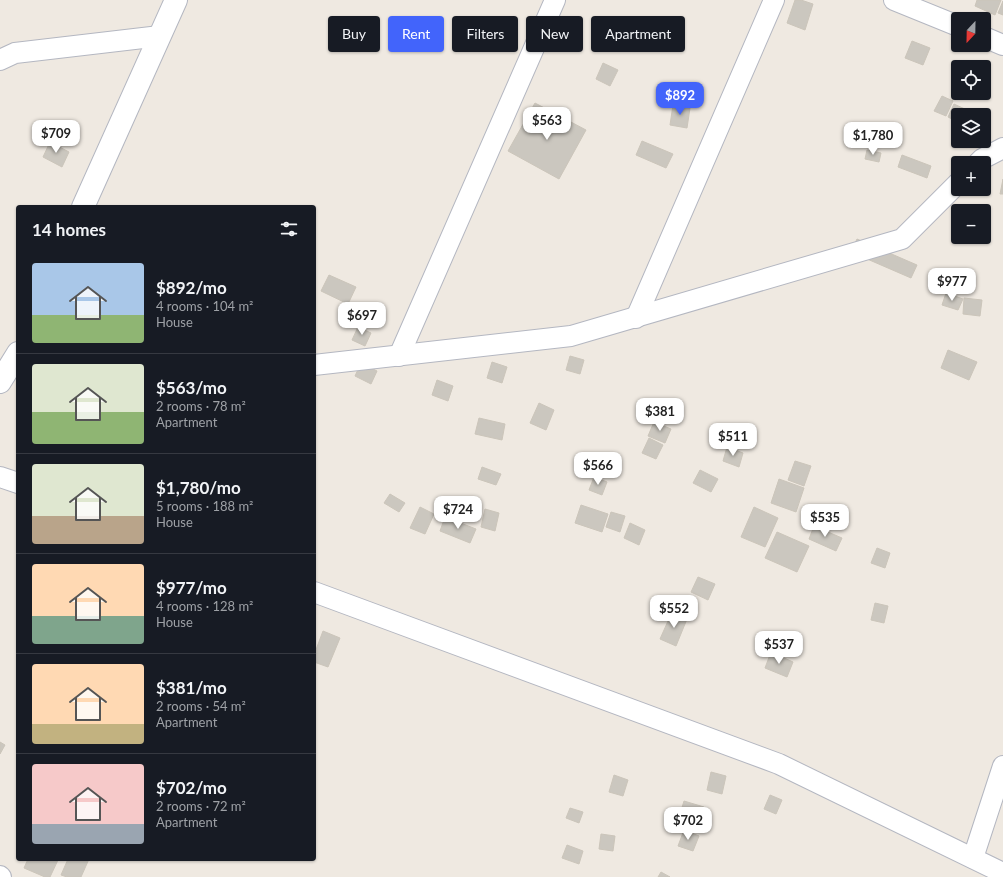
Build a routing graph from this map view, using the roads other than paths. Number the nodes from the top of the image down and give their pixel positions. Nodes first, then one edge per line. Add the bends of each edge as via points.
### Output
1 (176, 0) edge
2 (555, 0) edge
3 (774, 0) edge
4 (894, 0) edge
5 (951, 23) edge
6 (160, 36) junction
7 (991, 40) edge
8 (1003, 45) edge
9 (0, 60) edge
10 (1003, 148) edge
11 (988, 156) edge
12 (951, 190) edge
13 (84, 205) edge
14 (636, 318) junction
15 (16, 356) edge
16 (399, 356) junction
17 (316, 365) edge
18 (0, 382) edge
19 (0, 476) edge
20 (16, 482) edge
21 (316, 593) edge
22 (1003, 766) edge
23 (973, 858) junction
24 (1003, 873) edge

1 - 6 street
2 - 16 street
3 - 14 street
4 - 5 street
6 - 9 street via 14,53
6 - 13 street
7 - 8 street
10 - 11 street
12 - 14 street via 902,239
14 - 16 street via 571,336
15 - 18 street
16 - 17 street
19 - 20 street
21 - 23 street via 779,764
22 - 23 street
23 - 24 street

